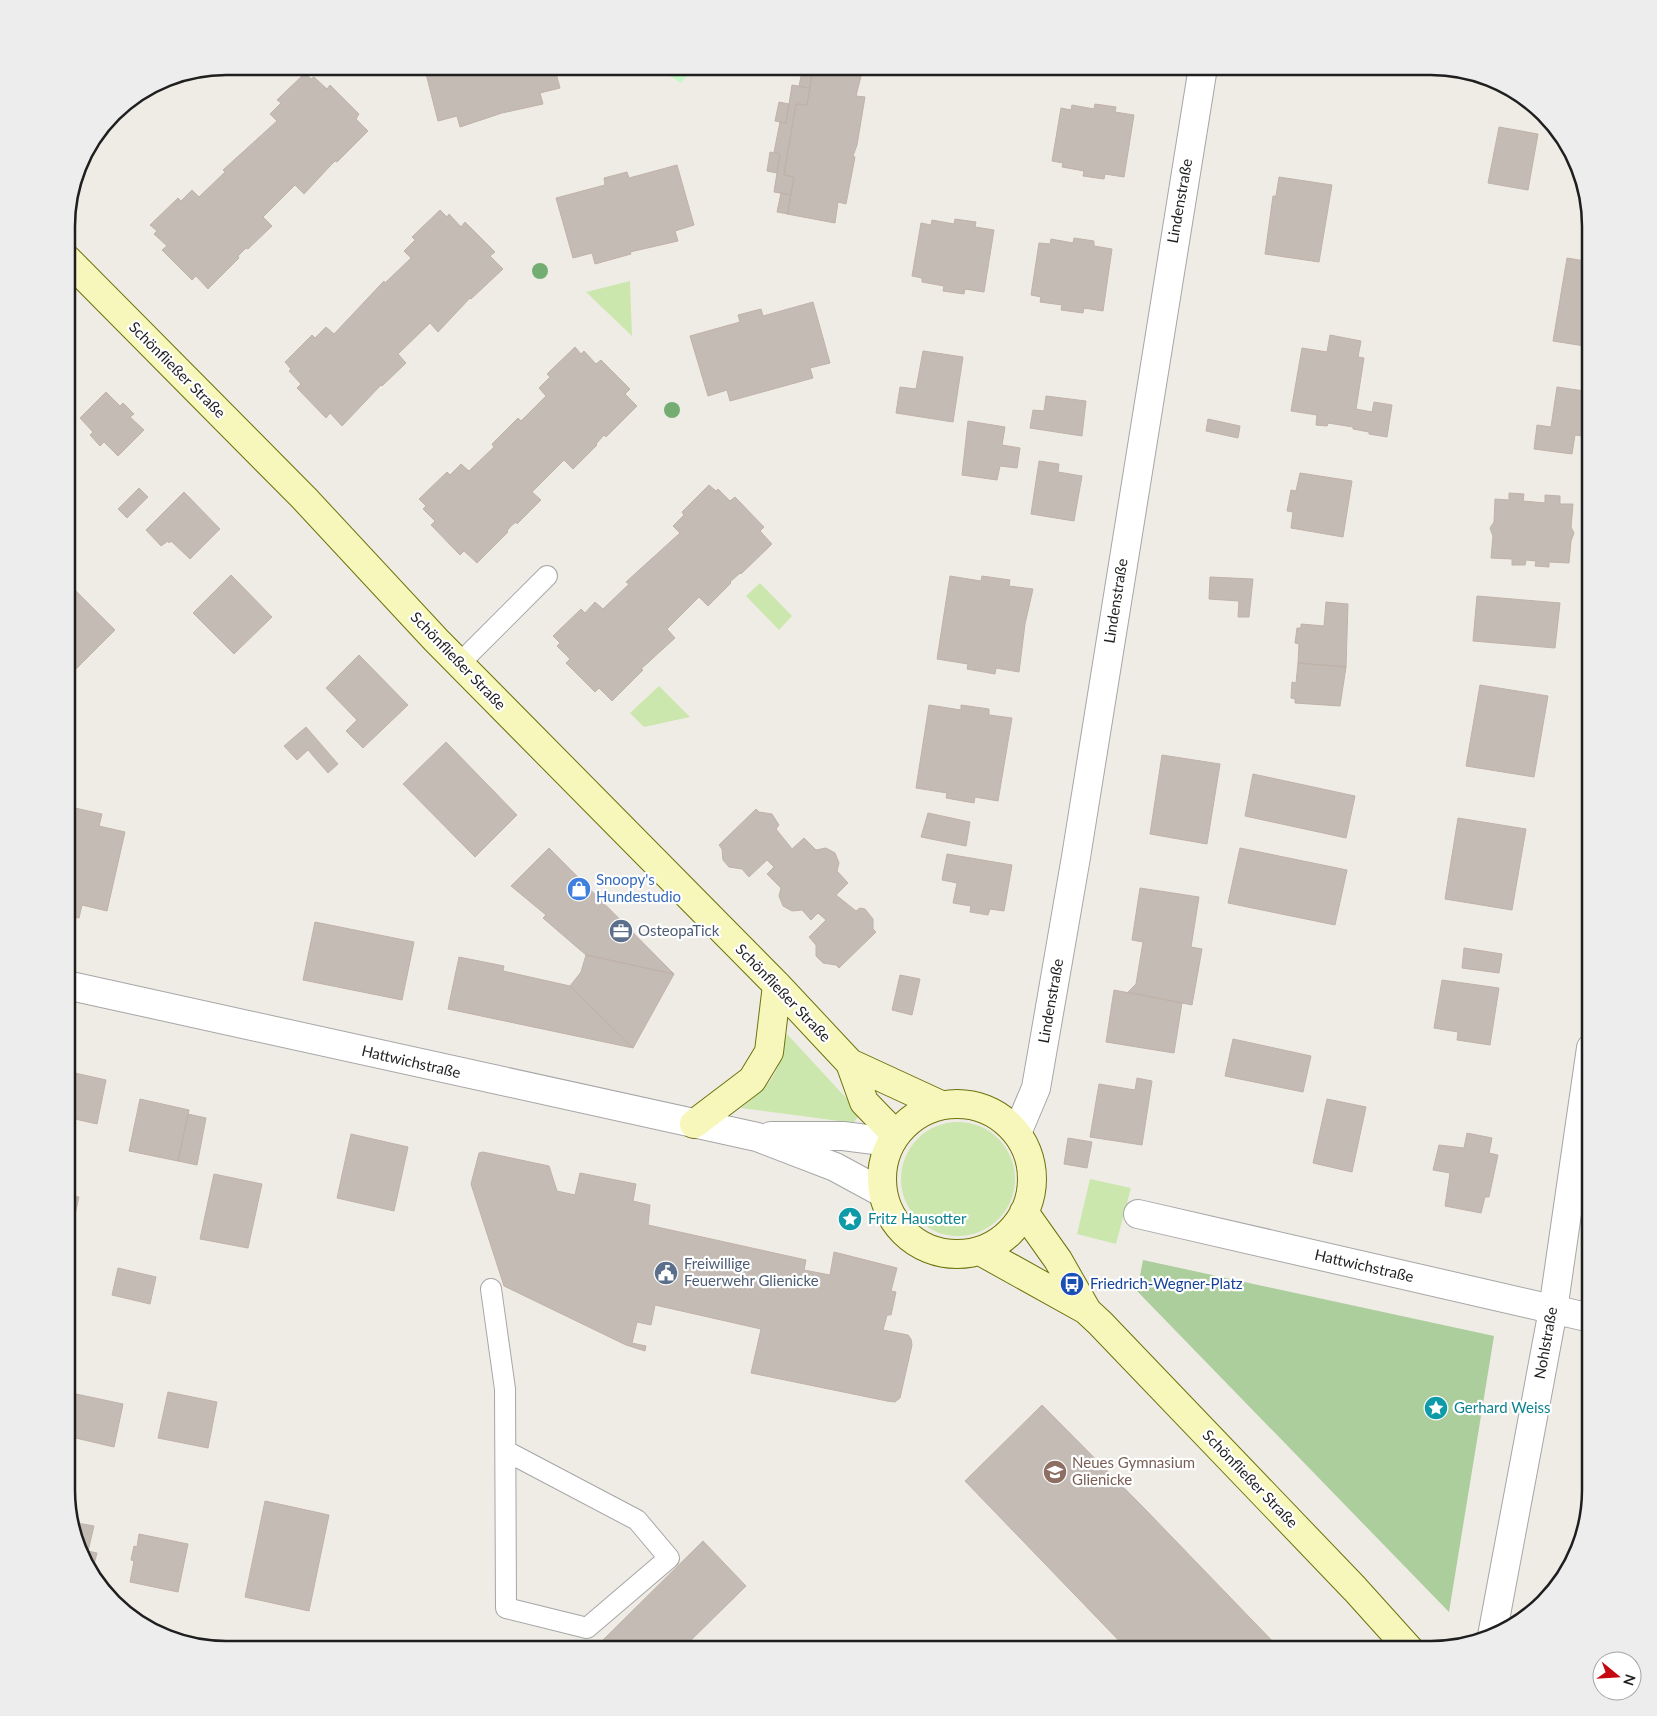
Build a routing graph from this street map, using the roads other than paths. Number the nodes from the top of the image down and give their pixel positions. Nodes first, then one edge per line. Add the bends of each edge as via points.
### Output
1 (1202, 75) edge
2 (75, 267) edge
3 (547, 576) dead end
4 (459, 664) junction
5 (777, 986) junction
6 (75, 987) edge
7 (850, 1063) junction
8 (941, 1105) junction
9 (1582, 1110) edge
10 (694, 1124) junction
11 (1017, 1133) junction
12 (757, 1136) junction
13 (893, 1138) junction
14 (881, 1192) junction
15 (1024, 1212) junction
16 (1138, 1214) dead end
17 (980, 1251) junction
18 (491, 1289) dead end
19 (1086, 1310) junction
20 (1553, 1310) junction
21 (1582, 1316) edge
22 (506, 1451) junction
23 (1494, 1627) edge
24 (1402, 1641) edge

1 - 11 street, Lindenstraße via 1036,1088
2 - 4 main road, Schönfließer Straße via 304,498
3 - 4 lane
4 - 5 main road, Schönfließer Straße
5 - 7 main road, Schönfließer Straße
5 - 10 main road via 770,1052 752,1080
6 - 10 street, Hattwichstraße
7 - 8 main road, Schönfließer Straße
7 - 13 main road, Schönfließer Straße via 864,1102
8 - 11 main road via 962,1103 983,1108 1002,1118
8 - 13 main road via 917,1115
9 - 20 street, Nohlstraße
10 - 12 street, Hattwichstraße
11 - 15 main road via 1027,1153 1032,1175 1030,1198
12 - 13 street, Hattwichstraße
12 - 14 street, Hattwichstraße via 835,1167
13 - 14 main road via 882,1168
14 - 17 main road via 895,1223 924,1247 942,1253
15 - 17 main road via 1010,1233
15 - 19 main road, Schönfließer Straße via 1058,1260
16 - 20 street, Hattwichstraße
17 - 19 main road, Schönfließer Straße
18 - 22 lane via 505,1389
19 - 24 main road, Schönfließer Straße via 1356,1589
20 - 21 street, Hattwichstraße
20 - 23 street, Nohlstraße
22 - 22 lane via 506,1608 587,1628 669,1558 637,1520

